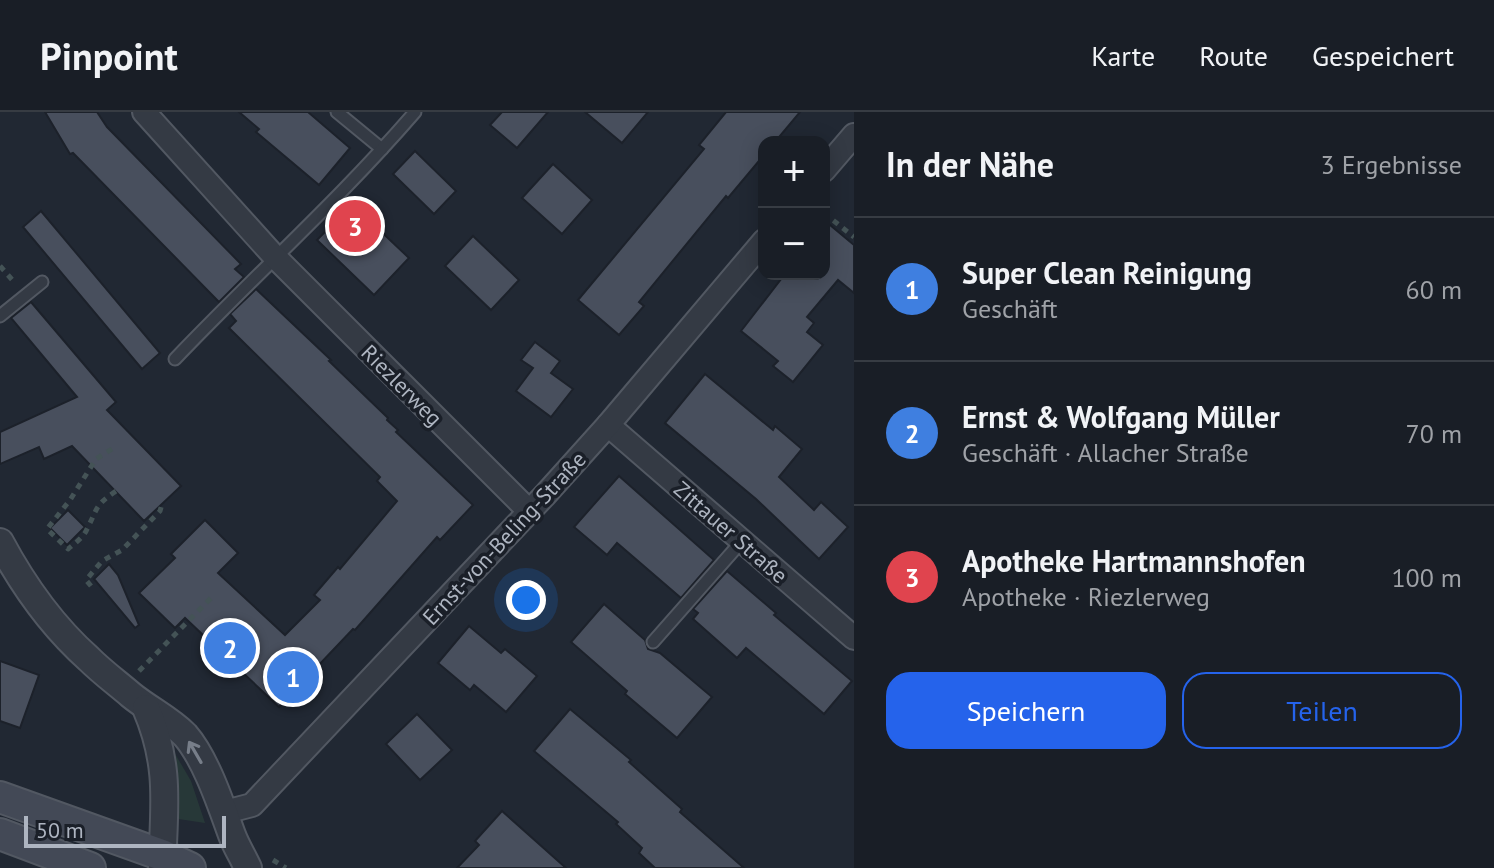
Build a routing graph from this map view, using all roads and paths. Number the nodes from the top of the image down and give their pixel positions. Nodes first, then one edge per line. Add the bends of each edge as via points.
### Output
1 (144, 112) edge
2 (337, 112) edge
3 (415, 112) edge
4 (854, 135) edge
5 (382, 149) junction
6 (830, 163) edge
7 (830, 218) edge
8 (854, 237) edge
9 (758, 248) edge
10 (275, 257) junction
11 (42, 282) dead end
12 (0, 316) edge
13 (175, 359) dead end
14 (608, 425) junction
15 (112, 449) dead end
16 (116, 491) dead end
17 (162, 504) dead end
18 (530, 512) junction
19 (742, 541) junction
20 (0, 542) edge
21 (91, 586) dead end
22 (211, 598) dead end
23 (854, 638) edge
24 (653, 642) dead end
25 (122, 688) junction
26 (146, 708) junction
27 (0, 797) edge
28 (225, 812) junction
29 (0, 834) edge
30 (162, 862) edge
31 (90, 868) edge
32 (190, 868) edge
33 (248, 868) edge

1 - 10 street, Riezlerweg
2 - 5 lane
3 - 5 lane
4 - 6 street
5 - 10 lane
7 - 8 path
9 - 14 street, Ernst-von-Beling-Straße
10 - 13 lane
10 - 18 street, Riezlerweg
11 - 12 lane
14 - 18 street, Ernst-von-Beling-Straße
14 - 19 street, Zittauer Straße
15 - 16 path via 96,459 47,529 68,549 86,532 102,501
17 - 21 path via 122,550 102,561 86,580
18 - 28 street, Ernst-von-Beling-Straße via 252,805
19 - 23 street, Zittauer Straße
19 - 24 lane
20 - 25 street via 54,623
22 - 25 path
25 - 26 street
28 -> 26 street via 187,738
26 - 30 street via 157,732 165,776
27 - 30 main road
28 - 33 street
29 - 31 main road
30 - 32 main road

